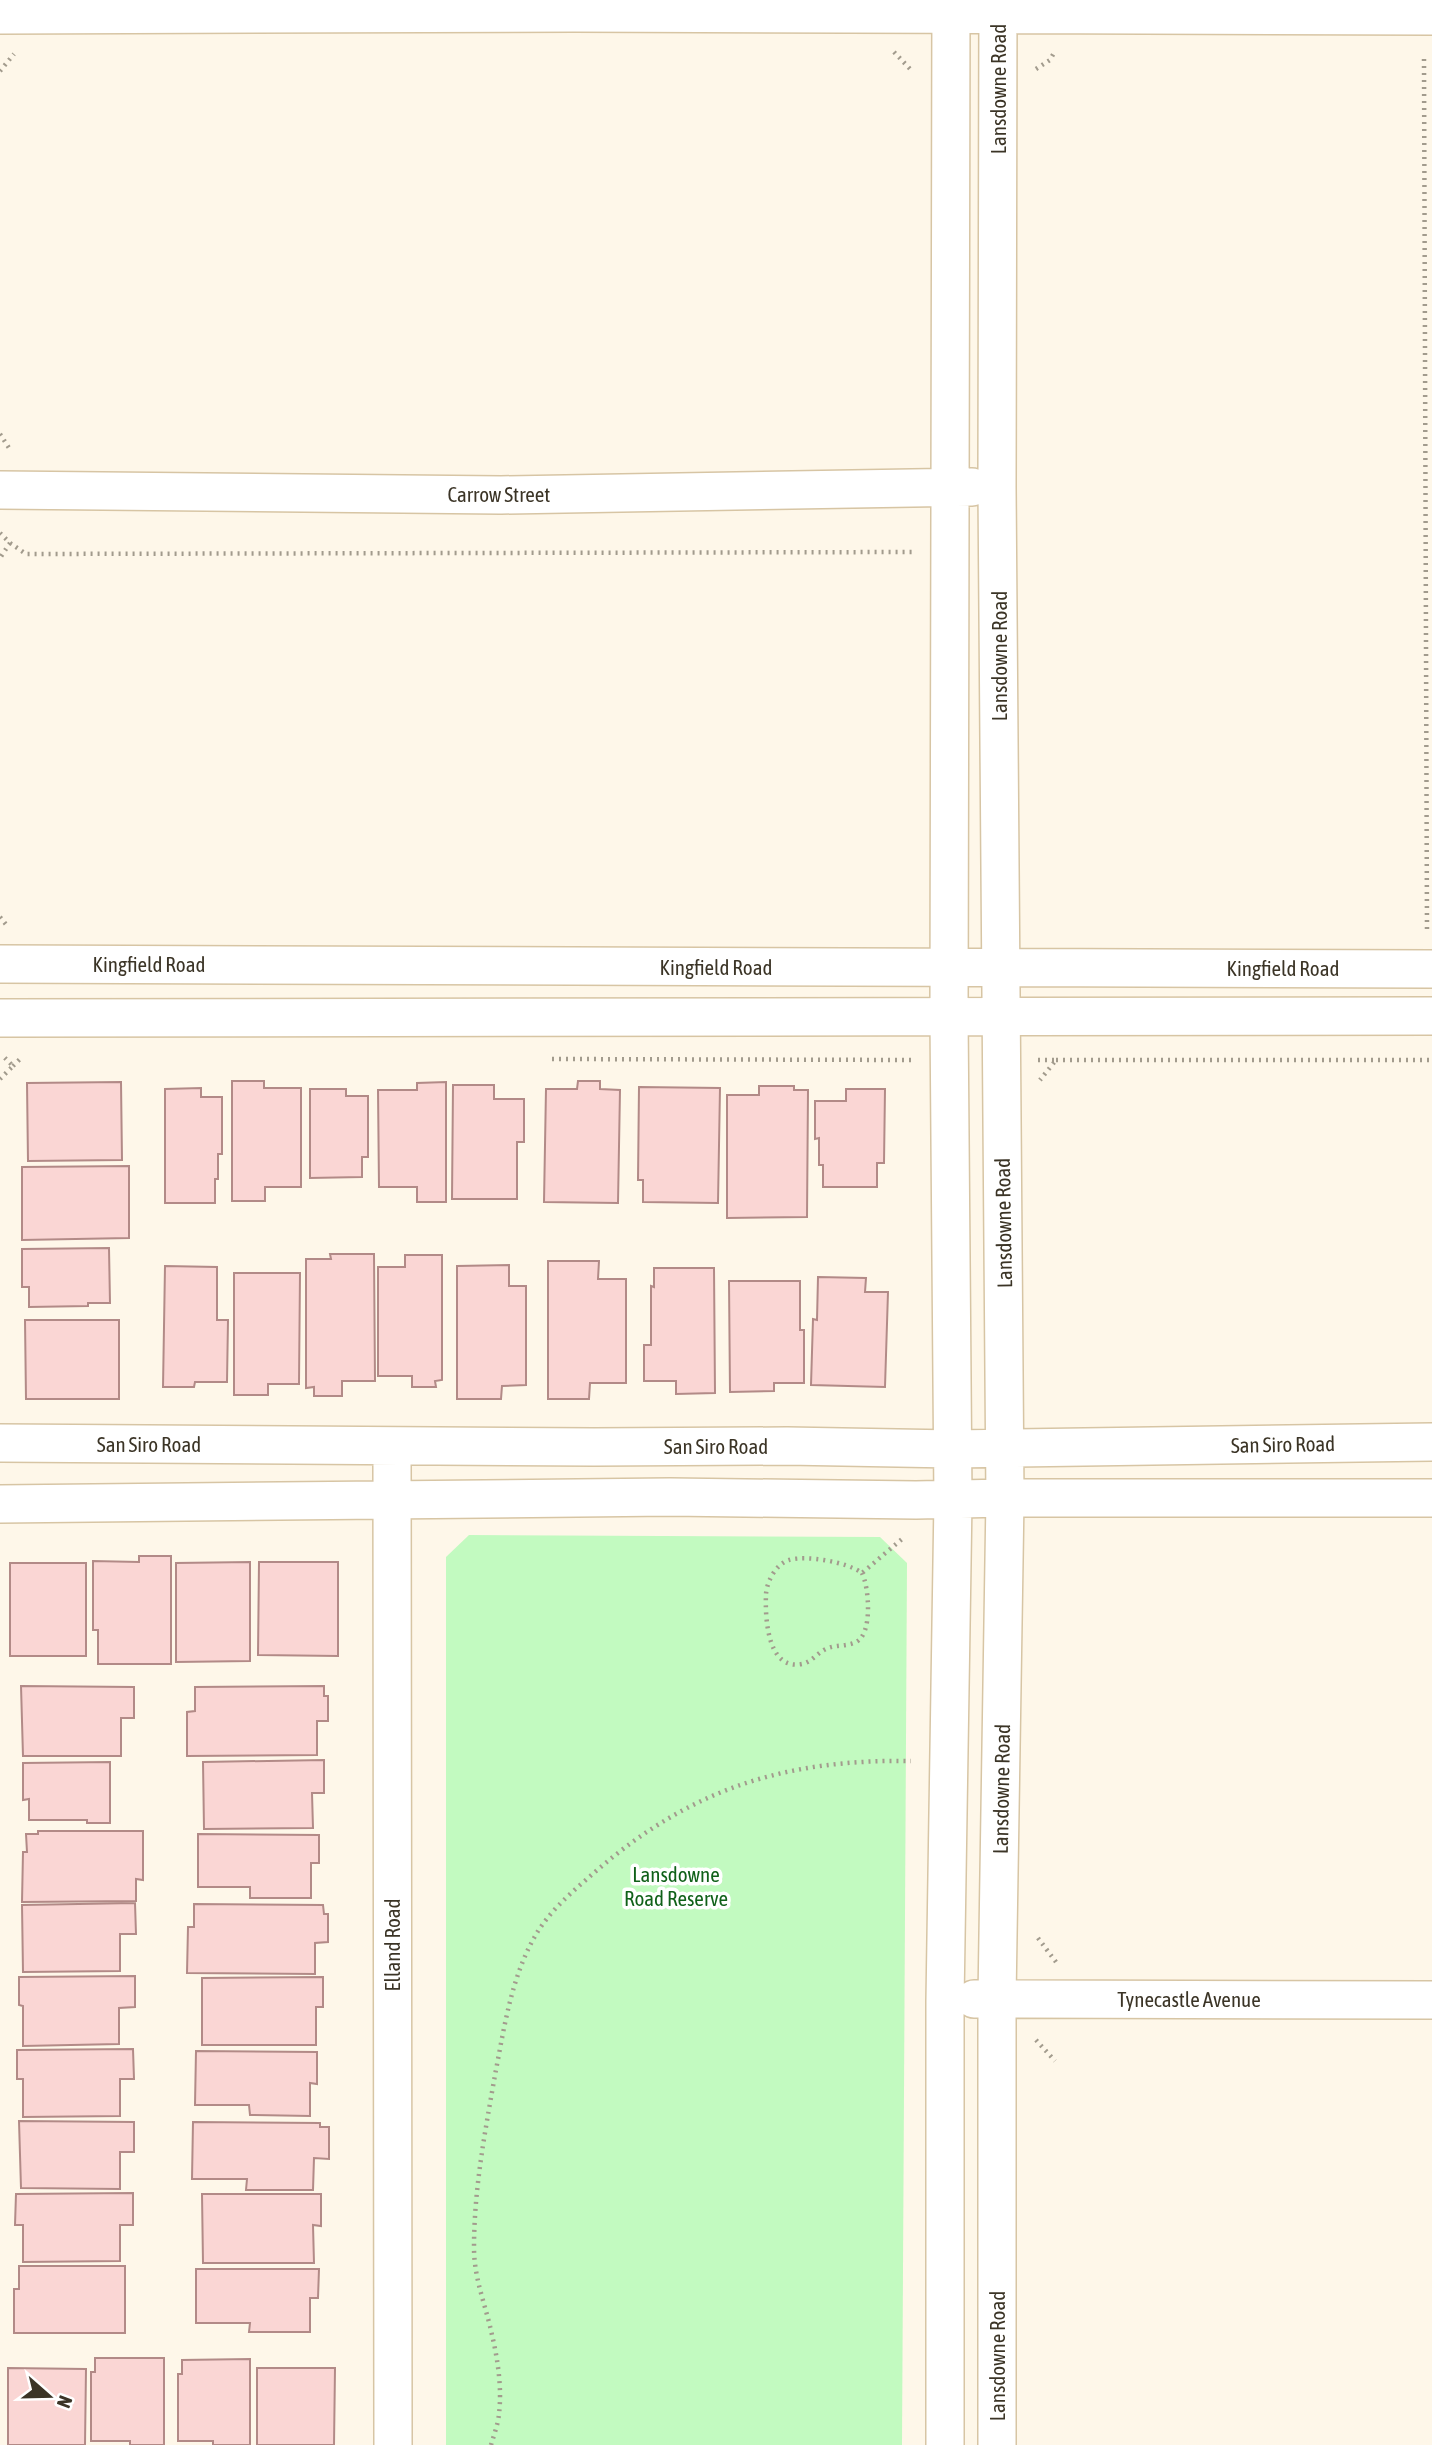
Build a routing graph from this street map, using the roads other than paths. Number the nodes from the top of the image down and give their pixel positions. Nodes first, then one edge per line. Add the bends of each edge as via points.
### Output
1 (524, 7) edge
2 (573, 7) edge
3 (951, 7) edge
4 (998, 7) edge
5 (0, 15) edge
6 (1432, 16) edge
7 (948, 487) junction
8 (997, 487) junction
9 (0, 490) edge
10 (0, 964) edge
11 (1001, 967) junction
12 (948, 968) junction
13 (1432, 968) edge
14 (948, 1016) junction
15 (1432, 1016) edge
16 (1001, 1017) junction
17 (0, 1018) edge
18 (1432, 1442) edge
19 (0, 1443) edge
20 (392, 1446) junction
21 (1005, 1447) junction
22 (953, 1449) junction
23 (1006, 1498) junction
24 (1432, 1498) edge
25 (393, 1500) junction
26 (954, 1500) junction
27 (0, 1504) edge
28 (997, 1998) junction
29 (1432, 2000) edge
30 (945, 2001) junction
31 (393, 2445) edge
32 (946, 2445) edge
33 (997, 2445) edge

1 - 2 street
1 - 5 street
2 - 3 street
3 - 4 street
3 - 7 street
4 - 6 street
4 - 8 street, Lansdowne Road
7 - 8 street, Carrow Street
7 - 9 street, Carrow Street via 501,495
7 - 12 street
8 - 11 street, Lansdowne Road
10 - 12 street, Kingfield Road
11 - 12 street, Kingfield Road
11 - 13 street, Kingfield Road
11 - 16 street, Lansdowne Road
12 - 14 street
14 - 16 street
14 - 17 street
14 - 22 street
15 - 16 street
16 - 21 street, Lansdowne Road
18 - 21 street, San Siro Road
19 - 20 street, San Siro Road
20 - 22 street, San Siro Road
20 - 25 street, Elland Road
21 - 22 street, San Siro Road
21 - 23 street, Lansdowne Road
22 - 26 street
23 - 24 street
23 - 26 street
23 - 28 street, Lansdowne Road
25 - 26 street
25 - 27 street
25 - 31 street, Elland Road
26 - 30 street
28 - 29 street, Tynecastle Avenue
28 - 30 street, Tynecastle Avenue
28 - 33 street, Lansdowne Road
30 - 32 street

